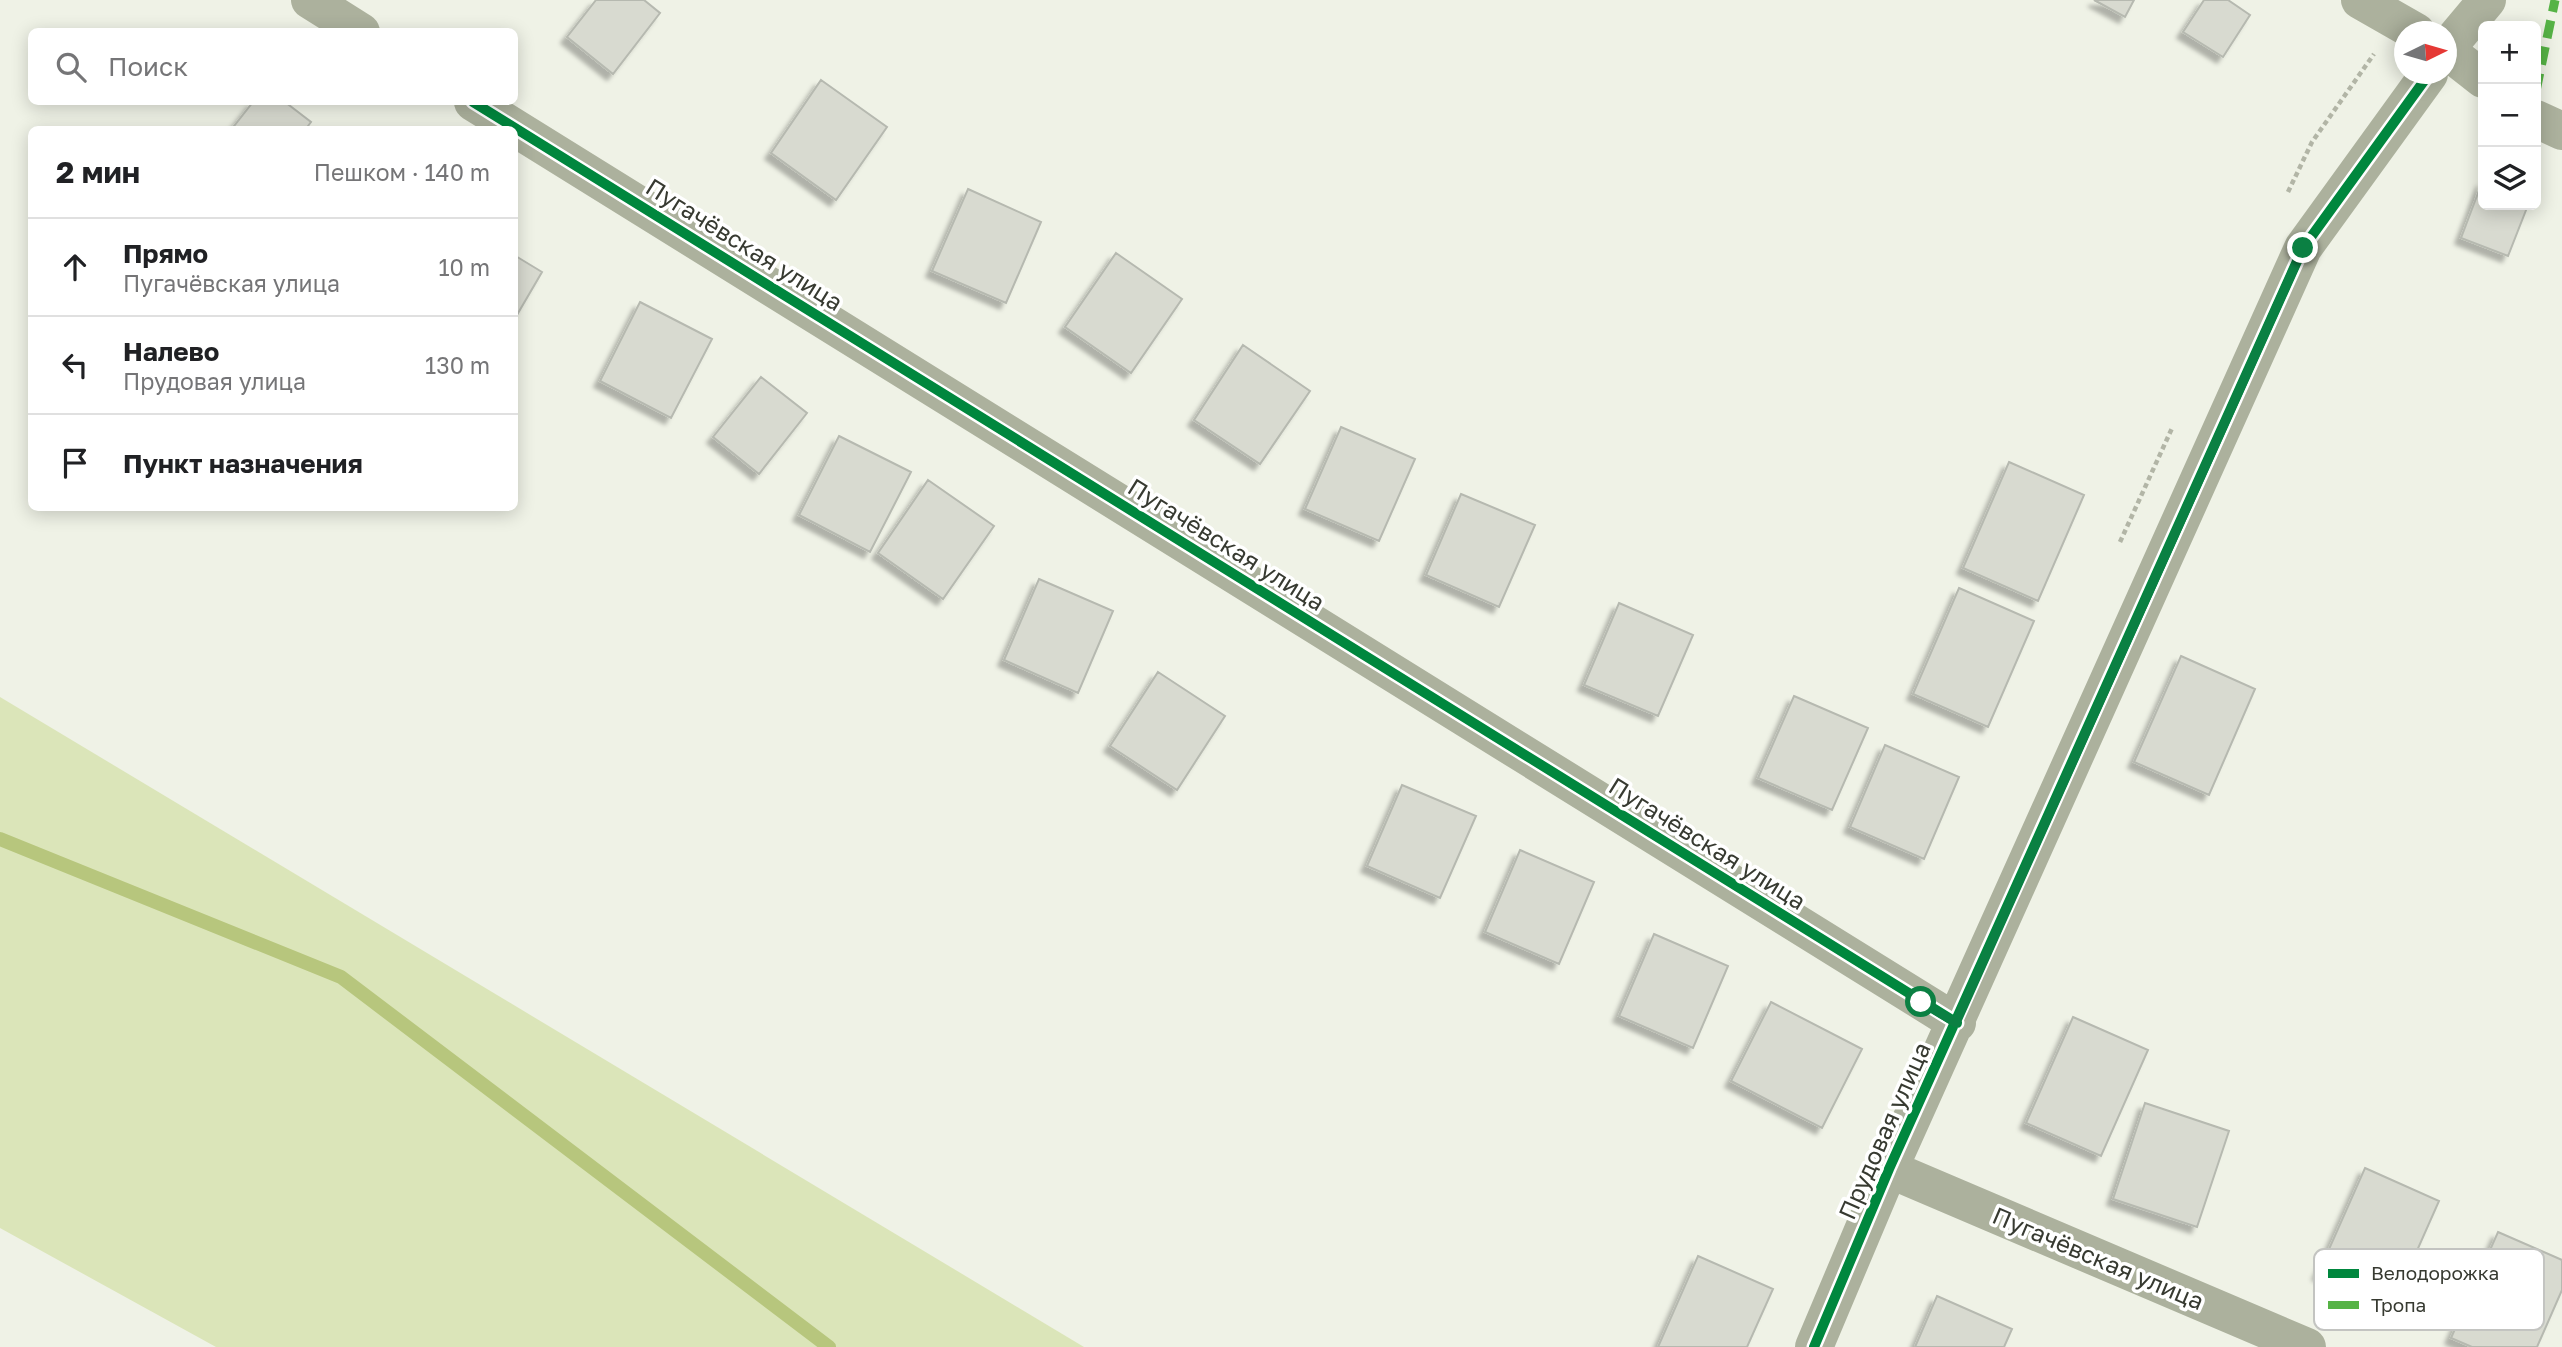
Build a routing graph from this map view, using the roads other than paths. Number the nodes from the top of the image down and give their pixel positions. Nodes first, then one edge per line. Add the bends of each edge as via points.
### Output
1 (310, 0) edge
2 (2360, 0) edge
3 (2487, 0) edge
4 (2397, 21) edge
5 (355, 28) edge
6 (2457, 37) edge
7 (2457, 59) edge
8 (2478, 75) edge
9 (2422, 84) edge
10 (478, 105) edge
11 (2541, 121) edge
12 (512, 126) edge
13 (518, 130) edge
14 (2562, 131) edge
15 (1956, 1023) junction
16 (1889, 1169) junction
17 (1814, 1347) edge
18 (2306, 1347) edge

1 - 5 street
2 - 4 street
3 - 6 street
7 - 8 street
9 - 15 street, Прудовая улица via 2303,248
10 - 12 street, Пугачёвская улица
11 - 14 street
13 - 15 street, Пугачёвская улица
15 - 16 street, Прудовая улица
16 - 17 street, Прудовая улица
16 - 18 street, Пугачёвская улица

